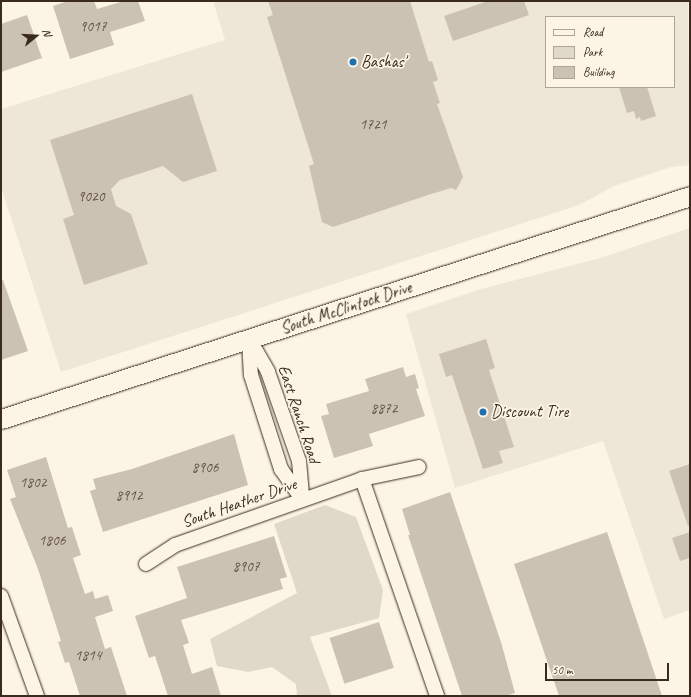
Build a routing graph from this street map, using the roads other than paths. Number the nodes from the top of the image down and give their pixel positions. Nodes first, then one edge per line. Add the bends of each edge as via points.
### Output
1 (690, 196) edge
2 (249, 339) junction
3 (1, 419) edge
4 (419, 467) dead end
5 (362, 479) junction
6 (302, 499) junction
7 (146, 564) dead end
8 (1, 596) edge
9 (37, 696) edge
10 (437, 696) edge

1 - 2 main road, South McClintock Drive
2 - 3 main road, South McClintock Drive
2 - 6 street, East Ranch Road via 268,372 299,461
2 - 6 street, East Ranch Road via 252,374 281,469
4 - 5 street, South Heather Drive
5 - 6 street, South Heather Drive
5 - 10 street
6 - 7 street, South Heather Drive via 175,545
8 - 9 street

